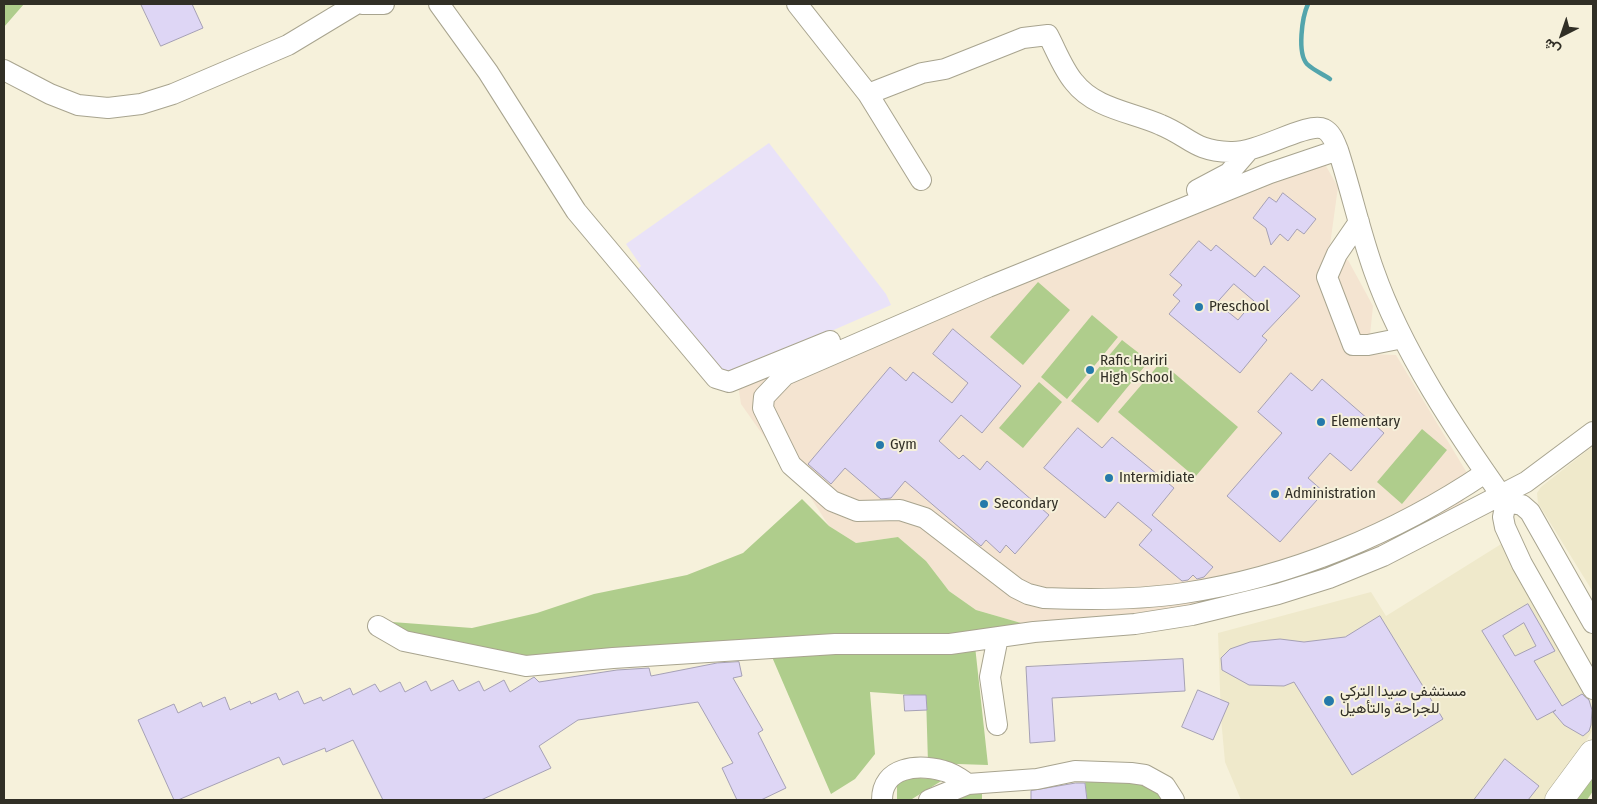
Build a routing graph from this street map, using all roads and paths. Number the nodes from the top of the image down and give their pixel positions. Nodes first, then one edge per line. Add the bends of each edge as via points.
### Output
1 (356, 4) edge
2 (362, 4) edge
3 (384, 4) edge
4 (439, 4) edge
5 (797, 4) edge
6 (4, 70) edge
7 (868, 94) junction
8 (1338, 150) junction
9 (1248, 151) junction
10 (921, 180) dead end
11 (1359, 222) junction
12 (1403, 338) junction
13 (1593, 432) edge
14 (1485, 473) junction
15 (1503, 499) junction
16 (1593, 623) edge
17 (378, 626) dead end
18 (998, 637) junction
19 (1593, 689) edge
20 (997, 725) dead end
21 (1593, 743) edge
22 (1593, 754) edge
23 (981, 789) edge
24 (1566, 790) edge
25 (882, 800) edge
26 (929, 800) edge
27 (1174, 800) edge

1 - 6 street via 288,45 173,94 141,104 108,108 78,105
2 - 3 street
4 - 9 street via 488,72 576,211 716,378 725,382 1192,192 1229,173
5 - 7 street
7 - 9 street via 945,69 1023,38 1048,35 1074,82 1095,100 1162,125 1196,146 1218,152
7 - 10 street
8 - 9 street via 1330,133 1309,127
8 - 11 street
8 - 14 street via 1270,173 988,287 785,375 764,398 764,408 791,465 832,501 857,510 900,510 925,518 1016,588 1044,598 1153,597 1194,592 1257,577 1365,540 1432,507
11 - 12 street via 1374,271
11 - 12 street via 1337,254 1327,276 1336,302 1353,345
12 - 14 street
13 - 15 street
14 - 15 street
15 - 16 street via 1522,505 1530,512
15 - 18 street via 1383,556 1278,594 1135,624
15 - 19 street via 1505,527 1522,564
17 - 18 street via 404,641 526,666 835,644 950,644
18 - 20 street via 990,677
21 - 24 street
22 - 24 highway
23 - 25 street via 946,771 924,768 901,770 894,772 886,781
23 - 26 street
23 - 27 street via 1075,771 1131,772 1157,780

